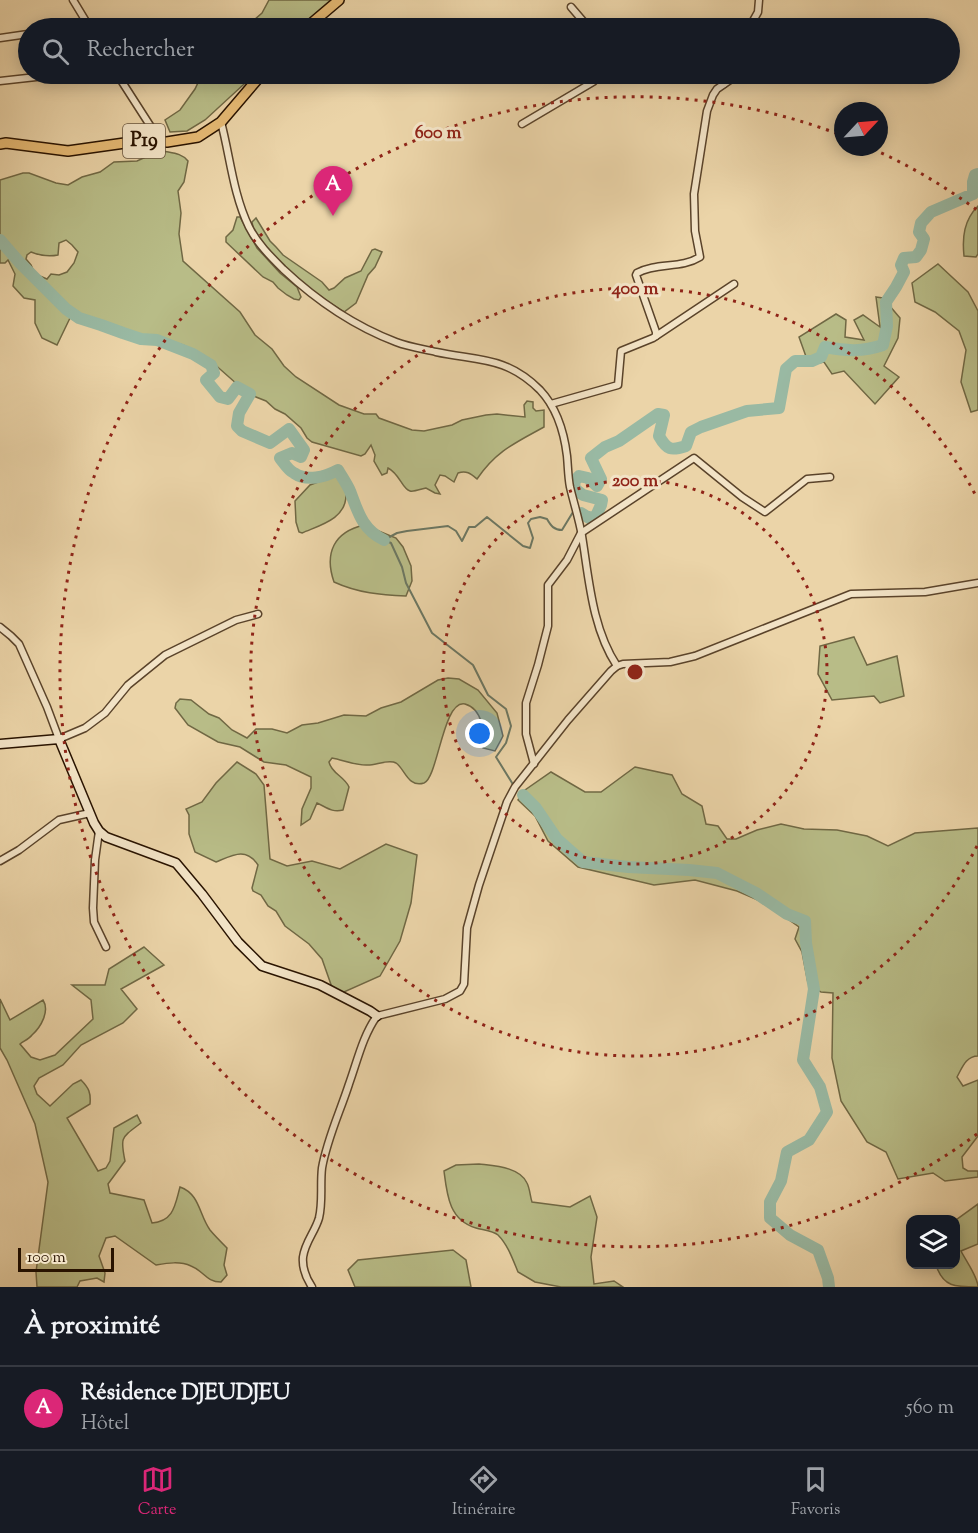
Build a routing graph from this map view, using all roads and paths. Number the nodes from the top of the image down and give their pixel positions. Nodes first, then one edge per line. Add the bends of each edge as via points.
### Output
1 (73, 0) edge
2 (339, 0) edge
3 (759, 0) edge
4 (570, 7) dead end
5 (83, 18) edge
6 (318, 18) edge
7 (580, 18) edge
8 (755, 18) edge
9 (18, 35) edge
10 (0, 38) edge
11 (18, 79) edge
12 (0, 81) edge
13 (123, 84) edge
14 (253, 84) edge
15 (590, 84) edge
16 (724, 84) edge
17 (221, 122) junction
18 (522, 124) dead end
19 (160, 141) junction
20 (0, 144) edge
21 (734, 284) dead end
22 (656, 336) junction
23 (551, 404) junction
24 (830, 477) dead end
25 (581, 533) junction
26 (978, 582) edge
27 (258, 614) dead end
28 (0, 627) edge
29 (617, 666) junction
30 (59, 739) junction
31 (0, 744) edge
32 (534, 764) junction
33 (90, 813) junction
34 (99, 831) junction
35 (0, 861) edge
36 (106, 947) dead end
37 (376, 1016) junction
38 (312, 1287) edge

1 - 5 street
2 - 6 main road
3 - 8 street
4 - 7 street
9 - 10 street
11 - 12 street
13 - 19 street
14 - 17 main road, P19
15 - 18 street
16 - 22 street via 713,95 707,111 694,194 700,256 687,263 653,266 636,275
17 - 19 main road, P19 via 198,137
17 - 23 street via 248,226 261,246 295,280 339,313 399,343 508,367
19 - 20 main road, P19 via 68,151
21 - 22 street
22 - 23 street via 621,351 618,386
23 - 25 street via 562,432
24 - 25 street via 807,480 765,512 694,458
25 - 29 street via 596,614 604,642
25 - 32 street via 548,585 548,626 526,703 526,734
26 - 29 street via 925,592 851,594 695,656
27 - 30 street via 236,620 165,655 128,685 105,713 85,728
28 - 30 street via 19,644
29 - 32 street
30 - 31 street
30 - 33 street
32 - 37 street via 507,802 479,885 467,928 464,984 460,991 445,999
33 - 34 street
33 - 35 street via 59,820
34 - 36 street via 93,908 94,922
34 - 37 street via 176,863 238,942 262,966 320,985
37 - 38 street via 326,1148 322,1203 303,1256 305,1274

